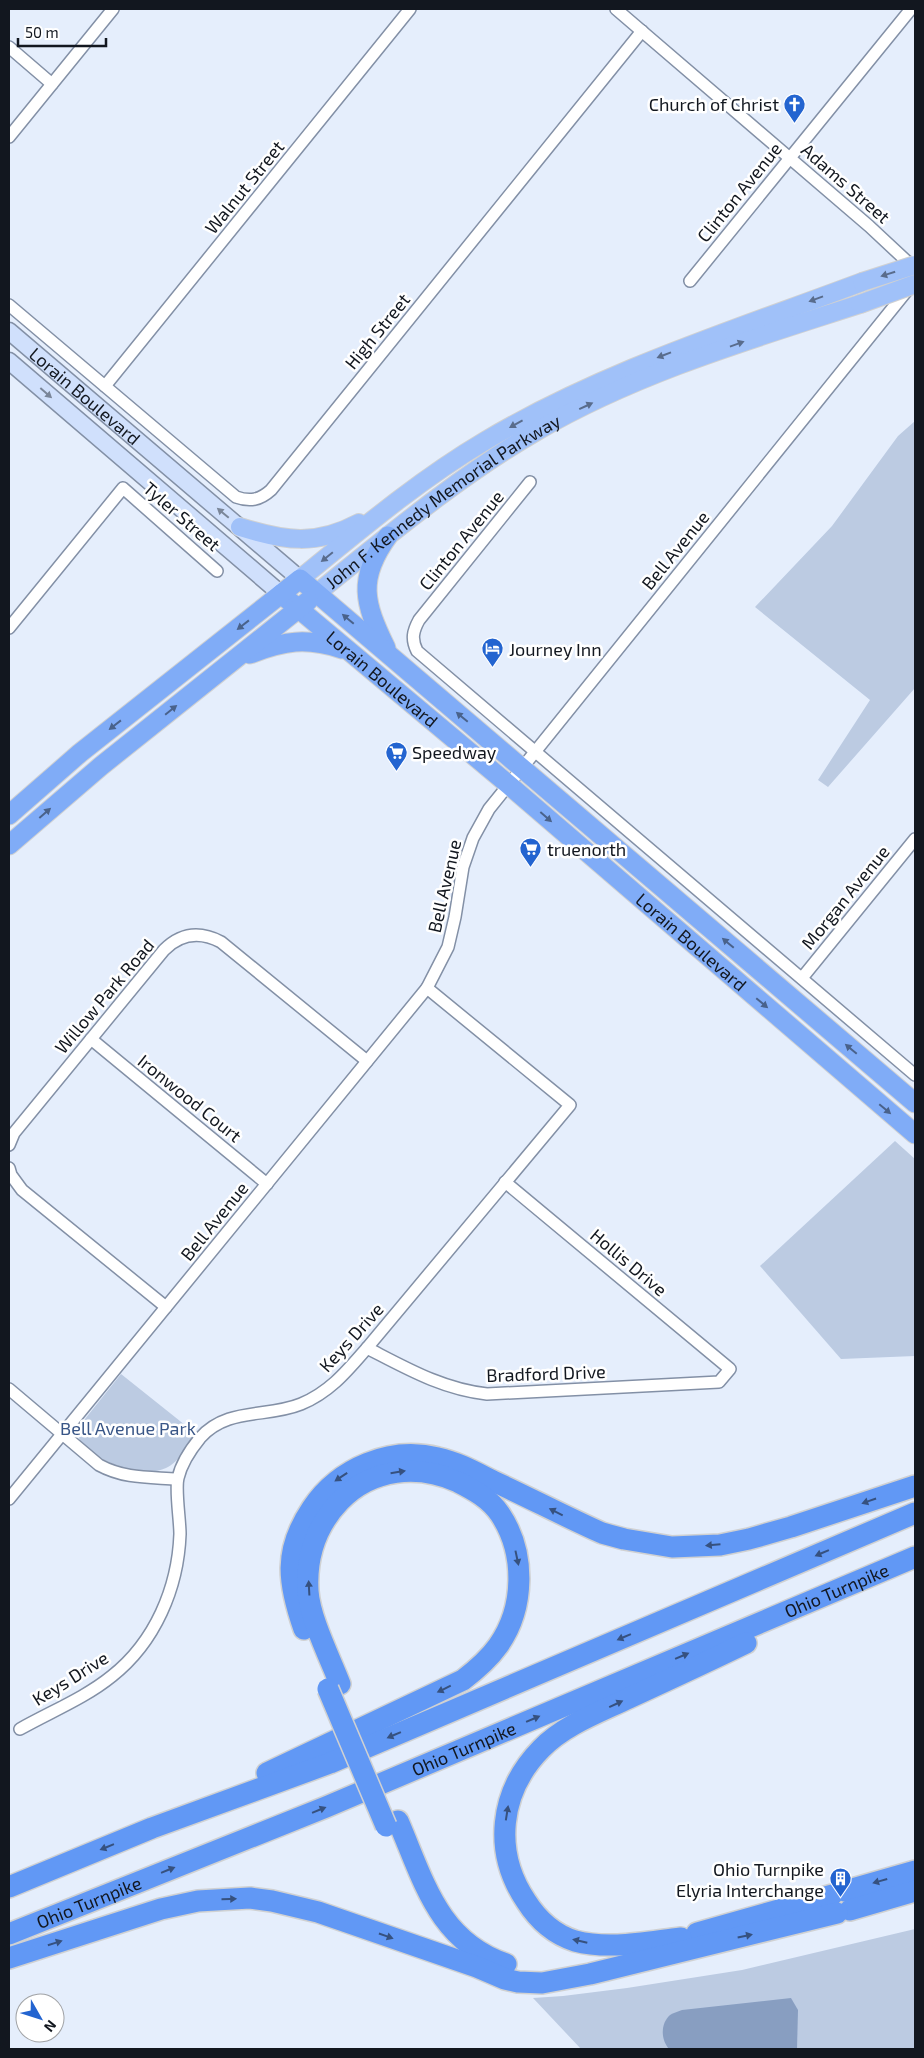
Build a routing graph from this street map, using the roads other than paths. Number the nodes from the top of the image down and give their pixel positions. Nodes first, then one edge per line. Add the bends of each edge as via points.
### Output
1 (113, 9) edge
2 (410, 9) edge
3 (616, 9) edge
4 (911, 9) edge
5 (642, 31) junction
6 (9, 47) edge
7 (52, 84) junction
8 (9, 137) edge
9 (790, 157) junction
10 (915, 265) edge
11 (915, 269) edge
12 (690, 281) dead end
13 (915, 283) edge
14 (9, 305) edge
15 (9, 331) edge
16 (9, 361) edge
17 (105, 386) junction
18 (530, 482) dead end
19 (391, 506) junction
20 (240, 527) junction
21 (388, 536) junction
22 (217, 571) dead end
23 (300, 579) junction
24 (317, 593) junction
25 (281, 594) junction
26 (298, 608) junction
27 (9, 628) edge
28 (389, 654) junction
29 (235, 659) junction
30 (361, 660) junction
31 (535, 751) junction
32 (522, 768) junction
33 (509, 785) junction
34 (9, 815) edge
35 (915, 839) edge
36 (9, 845) edge
37 (802, 978) junction
38 (427, 988) junction
39 (91, 1039) junction
40 (368, 1061) junction
41 (915, 1075) edge
42 (915, 1103) edge
43 (915, 1134) edge
44 (9, 1145) edge
45 (9, 1168) edge
46 (505, 1182) junction
47 (267, 1184) junction
48 (166, 1307) junction
49 (367, 1348) junction
50 (730, 1368) joint
51 (9, 1389) edge
52 (62, 1434) junction
53 (177, 1479) junction
54 (915, 1486) edge
55 (9, 1499) edge
56 (915, 1513) edge
57 (915, 1556) edge
58 (915, 1563) edge
59 (334, 1687) junction
60 (20, 1729) dead end
61 (392, 1823) junction
62 (152, 1828) junction
63 (915, 1871) edge
64 (9, 1887) edge
65 (915, 1891) edge
66 (841, 1902) junction
67 (9, 1934) edge
68 (681, 1938) junction
69 (9, 1958) edge
70 (477, 1967) junction

1 - 7 street
2 - 17 street, Walnut Street
3 - 5 street, Adams Street
4 - 9 street, Clinton Avenue
5 - 9 street, Adams Street
5 - 17 street, High Street via 264,496 254,500 236,497
6 - 7 street
7 - 8 street
9 - 11 street, Adams Street
9 - 12 street, Clinton Avenue
10 -> 19 main road, John F. Kennedy Memorial Parkway, bridge via 659,357 586,387 486,440
21 -> 13 main road, John F. Kennedy Memorial Parkway, bridge via 470,474 538,430 632,384
13 - 31 street, Bell Avenue
14 - 17 street, Lorain Boulevard
20 -> 15 main road, Lorain Boulevard
16 -> 25 main road, Lorain Boulevard
18 - 31 street, Clinton Avenue via 419,620 413,635 418,650
19 - 20 main road via 332,535 310,540 286,539
19 -> 23 main road, John F. Kennedy Memorial Parkway
20 - 23 main road, Lorain Boulevard
21 - 24 main road, John F. Kennedy Memorial Parkway
21 - 28 highway via 376,552 366,591 369,611
22 - 27 street, Tyler Street via 123,488
23 - 24 highway, Lorain Boulevard
23 - 25 highway, John F. Kennedy Memorial Parkway
24 - 26 highway, John F. Kennedy Memorial Parkway
28 -> 24 highway, Lorain Boulevard
25 - 26 highway, Lorain Boulevard
25 -> 34 highway, John F. Kennedy Memorial Parkway via 80,753
26 - 29 highway, John F. Kennedy Memorial Parkway
26 - 30 highway, Lorain Boulevard
32 -> 28 highway, Lorain Boulevard
29 - 30 highway via 277,644 298,641 341,649
36 -> 29 highway, John F. Kennedy Memorial Parkway
30 - 33 highway, Lorain Boulevard
31 - 32 street, Bell Avenue
31 - 37 street
32 - 33 street, Bell Avenue
42 -> 32 highway, Lorain Boulevard
33 - 38 street, Bell Avenue via 488,811 473,838 463,867 448,947
33 -> 43 highway, Lorain Boulevard
35 - 37 street, Morgan Avenue
37 - 41 street
38 - 40 street, Bell Avenue
38 - 46 street, Keys Drive via 570,1105
39 - 40 street, Willow Park Road via 169,944 184,936 200,934 221,942
39 - 44 street, Willow Park Road via 14,1133
39 - 47 street, Ironwood Court
40 - 47 street, Bell Avenue
45 - 48 street via 22,1190
46 - 49 street, Keys Drive
46 - 50 street, Hollis Drive
47 - 48 street, Bell Avenue
48 - 52 street, Bell Avenue
49 - 50 street, Bradford Drive via 435,1382 487,1394 719,1382
49 - 53 street, Keys Drive via 341,1378 318,1396 281,1410 241,1414 219,1422 201,1438
51 - 52 street
52 - 53 street via 99,1465 113,1472
52 - 55 street, Bell Avenue
53 - 60 street, Keys Drive via 180,1535 176,1562 164,1607 150,1635 111,1677
54 -> 59 highway via 749,1539 720,1545 672,1547 602,1533 465,1467 438,1458 403,1455 359,1466 337,1479 318,1498 304,1520 291,1562 294,1600
56 -> 62 highway via 330,1763
67 -> 57 highway, Ohio Turnpike via 343,1800
68 -> 58 highway via 591,1944 574,1940 543,1924 513,1879 505,1847 509,1805 521,1774 552,1738 568,1728
59 - 61 highway
59 -> 62 highway via 308,1592 308,1562 326,1518 345,1496 359,1486 393,1472 407,1470 435,1474 478,1493 506,1525 519,1570 513,1616 489,1658 463,1680
61 - 68 highway via 445,1922 470,1946 498,1961 530,1969 563,1968
61 - 70 highway via 406,1876 424,1914 436,1932
62 -> 64 highway
63 -> 66 highway
65 - 66 highway
66 - 68 highway
70 -> 66 highway via 518,1982 555,1981 590,1974
69 -> 70 highway via 161,1909 198,1901 250,1898 318,1912

